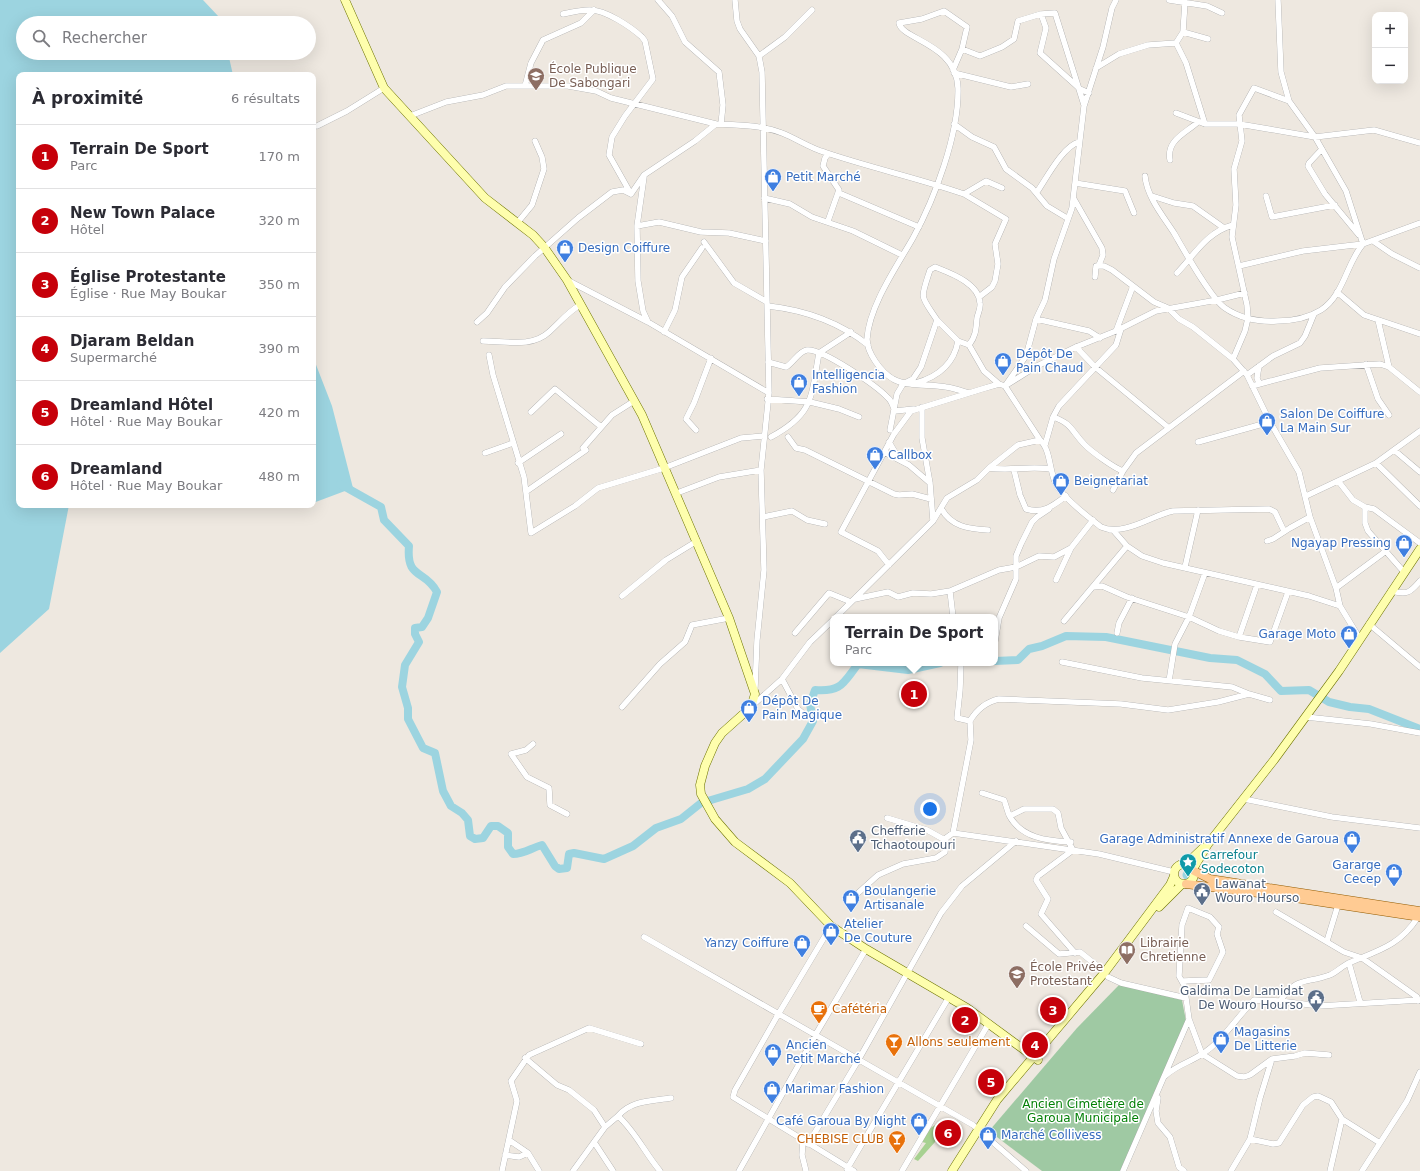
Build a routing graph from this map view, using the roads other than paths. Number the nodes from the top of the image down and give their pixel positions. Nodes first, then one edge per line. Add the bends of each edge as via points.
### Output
1 (345, 0) edge
2 (658, 0) edge
3 (735, 0) edge
4 (1116, 0) edge
5 (1169, 0) edge
6 (1278, 0) edge
7 (1185, 2) junction
8 (594, 10) junction
9 (812, 10) dead end
10 (1222, 13) dead end
11 (562, 14) dead end
12 (1040, 14) junction
13 (1183, 32) junction
14 (1208, 39) dead end
15 (1176, 43) junction
16 (962, 49) junction
17 (759, 56) junction
18 (1096, 68) junction
19 (953, 72) junction
20 (1028, 84) dead end
21 (525, 86) junction
22 (384, 88) junction
23 (1080, 88) junction
24 (1089, 93) junction
25 (1289, 101) junction
26 (635, 104) junction
27 (1084, 106) junction
28 (1176, 113) dead end
29 (410, 116) junction
30 (1198, 122) junction
31 (719, 124) junction
32 (954, 124) junction
33 (1205, 124) junction
34 (1239, 124) junction
35 (316, 126) dead end
36 (763, 127) junction
37 (1315, 138) junction
38 (535, 141) dead end
39 (1080, 142) junction
40 (1420, 143) edge
41 (1322, 150) junction
42 (828, 154) junction
43 (1170, 160) dead end
44 (644, 175) junction
45 (1145, 176) dead end
46 (1076, 183) junction
47 (937, 184) junction
48 (1002, 188) dead end
49 (839, 192) junction
50 (1037, 192) junction
51 (631, 194) junction
52 (964, 194) junction
53 (1152, 196) junction
54 (1266, 196) dead end
55 (764, 198) junction
56 (1074, 199) junction
57 (1335, 205) junction
58 (1134, 213) dead end
59 (1067, 218) junction
60 (518, 222) junction
61 (828, 222) junction
62 (1420, 223) edge
63 (1233, 225) junction
64 (637, 226) junction
65 (919, 226) junction
66 (1224, 228) junction
67 (1359, 235) junction
68 (766, 241) junction
69 (1373, 241) junction
70 (704, 242) dead end
71 (1363, 244) junction
72 (544, 247) junction
73 (1349, 247) junction
74 (702, 248) dead end
75 (902, 255) junction
76 (1352, 259) junction
77 (1189, 260) junction
78 (1099, 265) junction
79 (1239, 266) junction
80 (1420, 268) edge
81 (1177, 273) dead end
82 (1095, 277) dead end
83 (567, 280) junction
84 (1133, 286) junction
85 (1337, 292) junction
86 (1245, 293) junction
87 (979, 297) junction
88 (1217, 300) junction
89 (768, 304) junction
90 (580, 305) junction
91 (1168, 308) junction
92 (1314, 314) junction
93 (1248, 318) junction
94 (937, 320) junction
95 (1036, 320) junction
96 (1378, 320) junction
97 (476, 322) dead end
98 (648, 322) junction
99 (1118, 330) junction
100 (664, 332) junction
101 (851, 332) junction
102 (1420, 334) edge
103 (1100, 338) junction
104 (483, 341) dead end
105 (958, 341) junction
106 (868, 345) junction
107 (969, 345) junction
108 (1076, 347) junction
109 (819, 353) junction
110 (489, 355) dead end
111 (711, 358) junction
112 (1233, 359) junction
113 (768, 362) junction
114 (1366, 364) junction
115 (1259, 366) junction
116 (1389, 366) junction
117 (1095, 367) junction
118 (1246, 373) junction
119 (1259, 383) junction
120 (903, 384) junction
121 (914, 384) junction
122 (1002, 385) junction
123 (1252, 386) junction
124 (1420, 392) edge
125 (969, 394) junction
126 (768, 396) junction
127 (634, 401) junction
128 (810, 402) junction
129 (922, 407) junction
130 (915, 409) junction
131 (895, 411) junction
132 (531, 412) dead end
133 (1389, 415) dead end
134 (859, 417) dead end
135 (1053, 417) junction
136 (1270, 422) junction
137 (600, 426) junction
138 (1169, 428) junction
139 (696, 430) dead end
140 (890, 430) dead end
141 (1420, 431) edge
142 (561, 434) dead end
143 (764, 436) junction
144 (771, 437) dead end
145 (788, 437) dead end
146 (889, 442) junction
147 (1198, 442) dead end
148 (513, 443) junction
149 (1042, 443) junction
150 (1394, 450) junction
151 (884, 452) junction
152 (485, 453) dead end
153 (899, 459) junction
154 (518, 463) junction
155 (1376, 463) junction
156 (664, 468) junction
157 (989, 468) junction
158 (1050, 469) junction
159 (761, 470) junction
160 (1014, 470) junction
161 (1123, 471) junction
162 (1420, 472) edge
163 (868, 481) junction
164 (1339, 482) junction
165 (930, 483) junction
166 (1113, 490) dead end
167 (527, 491) junction
168 (677, 493) junction
169 (1066, 496) junction
170 (1306, 496) junction
171 (931, 499) junction
172 (1420, 506) edge
173 (941, 508) junction
174 (1365, 508) junction
175 (1049, 509) junction
176 (1198, 510) junction
177 (763, 517) junction
178 (1310, 517) junction
179 (1093, 520) junction
180 (933, 521) junction
181 (825, 524) dead end
182 (988, 530) dead end
183 (1110, 530) junction
184 (1284, 531) junction
185 (696, 541) junction
186 (1267, 541) dead end
187 (1420, 543) edge
188 (1127, 546) junction
189 (1071, 548) junction
190 (1386, 551) junction
191 (1419, 553) edge
192 (889, 565) junction
193 (1016, 567) junction
194 (1185, 567) junction
195 (1404, 572) junction
196 (1205, 573) junction
197 (1056, 580) dead end
198 (1257, 585) junction
199 (1419, 585) edge
200 (1093, 587) junction
201 (1336, 588) junction
202 (950, 591) junction
203 (1288, 592) junction
204 (1391, 592) junction
205 (622, 596) dead end
206 (1009, 598) junction
207 (1132, 598) junction
208 (853, 601) junction
209 (1340, 606) junction
210 (839, 614) edge
211 (953, 614) edge
212 (998, 615) edge
213 (1189, 617) junction
214 (729, 618) junction
215 (1064, 621) dead end
216 (830, 623) edge
217 (998, 624) edge
218 (1369, 624) junction
219 (795, 633) dead end
220 (1117, 633) dead end
221 (1239, 637) junction
222 (1360, 639) junction
223 (1062, 662) dead end
224 (961, 666) edge
225 (1420, 667) edge
226 (782, 679) junction
227 (1169, 681) junction
228 (755, 691) junction
229 (1249, 694) junction
230 (1270, 700) dead end
231 (753, 704) junction
232 (622, 706) dead end
233 (804, 714) dead end
234 (1306, 717) junction
235 (970, 721) junction
236 (1420, 733) edge
237 (533, 744) dead end
238 (982, 793) dead end
239 (1244, 799) junction
240 (567, 814) dead end
241 (1010, 816) junction
242 (887, 818) dead end
243 (1420, 828) edge
244 (953, 833) junction
245 (945, 840) junction
246 (1016, 841) junction
247 (1070, 842) junction
248 (1208, 844) junction
249 (1073, 850) junction
250 (1186, 864) junction
251 (1194, 870) junction
252 (1174, 874) junction
253 (1184, 884) junction
254 (848, 902) dead end
255 (1338, 905) junction
256 (1276, 912) dead end
257 (1419, 915) edge
258 (832, 926) junction
259 (1026, 926) dead end
260 (644, 937) dead end
261 (1327, 941) junction
262 (866, 949) junction
263 (1075, 952) junction
264 (1362, 958) junction
265 (1349, 963) junction
266 (908, 973) junction
267 (1106, 974) junction
268 (1183, 981) junction
269 (949, 997) junction
270 (1186, 998) junction
271 (1280, 1001) junction
272 (1419, 1001) edge
273 (1360, 1002) junction
274 (779, 1013) junction
275 (1190, 1019) junction
276 (989, 1023) junction
277 (816, 1034) junction
278 (640, 1044) dead end
279 (1202, 1054) junction
280 (1329, 1055) dead end
281 (525, 1058) junction
282 (1036, 1058) junction
283 (859, 1059) junction
284 (1272, 1059) junction
285 (1420, 1072) edge
286 (1165, 1076) junction
287 (900, 1082) junction
288 (1160, 1089) junction
289 (671, 1098) dead end
290 (939, 1105) junction
291 (618, 1116) junction
292 (1342, 1119) junction
293 (768, 1120) junction
294 (605, 1128) junction
295 (980, 1130) junction
296 (1250, 1139) junction
297 (509, 1140) junction
298 (594, 1142) junction
299 (805, 1142) junction
300 (1380, 1143) junction
301 (528, 1153) junction
302 (505, 1155) junction
303 (740, 1169) edge
304 (850, 1170) edge
305 (502, 1171) edge
306 (539, 1171) edge
307 (573, 1171) edge
308 (613, 1171) edge
309 (660, 1171) edge
310 (806, 1171) edge
311 (902, 1171) edge
312 (952, 1171) edge
313 (958, 1171) edge
314 (1026, 1171) edge
315 (1123, 1171) edge
316 (1184, 1171) edge
317 (1231, 1171) edge
318 (1330, 1171) edge
319 (1362, 1171) edge

1 - 22 street
2 - 31 street via 672,16 685,42 719,72 723,105
3 - 17 street via 736,21
4 - 18 street
5 - 7 street
6 - 25 street via 1281,72
7 - 10 street via 1207,6
7 - 13 street
8 - 11 street via 576,10
8 - 21 street via 581,23 543,40 531,63
8 - 26 street via 619,20 645,41 653,79
9 - 17 street via 785,37
12 - 16 street via 1018,22 1014,39 1002,47 980,56
12 - 23 street via 1055,13
12 - 23 street via 1046,28 1040,53
13 - 14 street
13 - 15 street
15 - 18 street via 1148,45 1124,52
15 - 33 street via 1186,63
16 - 19 street
16 - 19 street via 967,27 944,11 922,19 898,23 904,31 939,51
17 - 36 street via 762,72
18 - 24 street
19 - 20 street via 1011,87
19 - 32 street via 958,88
21 - 26 street via 568,86
21 - 29 street via 506,86 483,95 446,102
22 - 29 street
22 - 35 street via 347,111
23 - 24 street
23 - 27 street
24 - 27 street
25 - 34 street via 1254,88 1239,115
25 - 37 street
26 - 31 street
26 - 51 street via 612,137 609,155
27 - 39 street
28 - 30 street
29 - 60 street via 491,204
30 - 33 street
30 - 43 street via 1172,143 1169,151
31 - 36 street
31 - 44 street
32 - 47 street
32 - 50 street via 994,147 1006,169
33 - 34 street
34 - 37 street
34 - 63 street via 1242,141 1234,169 1236,205
36 - 42 street
36 - 55 street
37 - 40 street via 1374,130
37 - 41 street
38 - 60 street via 544,170 532,205
39 - 46 street
39 - 50 street via 1066,151
41 - 57 street via 1308,166
41 - 67 street via 1346,191
42 - 47 street
42 - 49 street via 823,166
44 - 51 street
44 - 64 street
45 - 53 street
46 - 56 street
46 - 58 street via 1125,191
47 - 52 street
47 - 65 street
48 - 52 street via 986,181
49 - 61 street
49 - 65 street
50 - 59 street via 1047,206
51 - 72 street via 623,190 612,192
52 - 87 street via 1006,219 995,244 998,264 995,281 992,287
53 - 66 street via 1193,206
53 - 77 street
54 - 57 street via 1272,217
55 - 61 street via 790,204 812,217
55 - 68 street
56 - 59 street
56 - 78 street via 1102,248 1103,254
57 - 67 street
59 - 95 street
60 - 72 street
61 - 75 street
62 - 69 street
63 - 66 street
63 - 79 street via 1232,237
64 - 68 street via 660,222 701,232 729,233
64 - 98 street via 638,280
65 - 75 street
66 - 77 street via 1217,230 1204,241
67 - 71 street
68 - 89 street
69 - 71 street
69 - 80 street
70 - 89 street via 734,283
71 - 73 street
71 - 76 street
72 - 83 street
72 - 97 street via 505,287 487,312
73 - 76 street
73 - 79 street via 1303,251
74 - 100 street via 682,277 676,310
75 - 106 street via 881,295 868,334
76 - 85 street
77 - 81 street
77 - 88 street
78 - 82 street via 1096,266
78 - 84 street via 1112,270
79 - 86 street
83 - 90 street
83 - 98 street
84 - 91 street via 1154,302
84 - 99 street
85 - 92 street via 1328,304
85 - 96 street via 1364,315
86 - 88 street
86 - 93 street
87 - 94 street via 963,279 932,268 922,299
87 - 107 street via 976,330
88 - 91 street
88 - 93 street via 1226,308
89 - 101 street via 808,313
89 - 113 street
90 - 104 street via 549,332 534,341
90 - 127 street
91 - 99 street via 1156,311
91 - 112 street
92 - 93 street via 1287,321 1257,322
92 - 115 street via 1300,343
93 - 112 street
94 - 105 street
94 - 120 street via 921,367 913,379
95 - 103 street via 1089,331
95 - 122 street via 1026,356
96 - 102 street
96 - 116 street
98 - 100 street
99 - 103 street
99 - 117 street via 1116,345
100 - 111 street
101 - 106 street
101 - 109 street
103 - 108 street
105 - 107 street
105 - 121 street via 954,356 944,368 931,378
106 - 120 street via 879,366
107 - 122 street via 984,371
108 - 117 street
108 - 122 street
109 - 113 street via 804,350 786,367
109 - 128 street
109 - 131 street via 862,378 890,399
110 - 148 street
111 - 126 street
111 - 139 street via 686,419
112 - 118 street
113 - 126 street
114 - 116 street
114 - 119 street via 1320,368
114 - 133 street via 1378,399
115 - 118 street
115 - 119 street
116 - 124 street
117 - 135 street via 1062,402
117 - 138 street
118 - 123 street
118 - 138 street
119 - 123 street
120 - 121 street
120 - 131 street via 897,394
121 - 125 street via 947,387
122 - 125 street
122 - 149 street
123 - 136 street
125 - 129 street
126 - 128 street
126 - 143 street
127 - 137 street
127 - 156 street
128 - 134 street
128 - 144 street via 793,424
129 - 130 street
129 - 165 street via 922,438
130 - 131 street
130 - 146 street via 906,416
131 - 140 street
132 - 137 street via 555,389
135 - 149 street
135 - 161 street via 1067,423 1090,450 1105,459 1113,468
136 - 147 street
136 - 170 street via 1297,468
137 - 167 street via 584,449
138 - 161 street via 1136,453
141 - 150 street
142 - 154 street
143 - 156 street via 741,438
143 - 159 street
145 - 163 street via 796,448
146 - 151 street
146 - 153 street
148 - 152 street
148 - 154 street
149 - 157 street via 1018,445
149 - 158 street
150 - 155 street
150 - 162 street
151 - 153 street
151 - 163 street
153 - 165 street
154 - 167 street
155 - 164 street
155 - 172 street
156 - 167 street via 595,489 575,506 531,533
156 - 168 street
157 - 160 street
157 - 173 street via 977,480 947,498
158 - 160 street via 1036,467
158 - 169 street via 1056,485
159 - 168 street via 719,477
159 - 177 street
160 - 175 street via 1024,508 1038,511
161 - 166 street
163 - 171 street via 899,495 909,493
163 - 192 street via 841,532 878,551
164 - 170 street
164 - 174 street via 1353,500
165 - 171 street
168 - 185 street
169 - 175 street
169 - 179 street
170 - 178 street
171 - 180 street
173 - 180 street
173 - 182 street via 948,518 961,526
174 - 187 street via 1374,509
174 - 190 street via 1366,527
175 - 193 street via 1037,517 1028,528 1016,556
176 - 183 street via 1166,512 1147,522
176 - 184 street via 1273,510
176 - 194 street
177 - 181 street via 792,511 807,520
177 - 228 street via 764,589 757,640
178 - 184 street
178 - 201 street
179 - 183 street
179 - 189 street
180 - 192 street
183 - 188 street via 1113,530
184 - 186 street
185 - 205 street via 666,560
185 - 214 street
188 - 194 street via 1142,556
188 - 200 street
189 - 193 street via 1054,557 1038,556
189 - 197 street
190 - 195 street
190 - 201 street
191 - 195 street
192 - 208 street
193 - 202 street via 999,570
193 - 206 street via 1016,579
194 - 196 street
195 - 204 street
196 - 198 street
196 - 213 street
198 - 203 street
198 - 221 street
199 - 204 street via 1405,594
200 - 207 street via 1102,586
200 - 215 street
201 - 209 street
202 - 208 street via 913,593 899,597 888,592
202 - 211 street
203 - 209 street
203 - 221 street via 1270,642
204 - 218 street
206 - 212 street
206 - 217 street
207 - 213 street
207 - 220 street via 1118,623
208 - 210 street
208 - 219 street via 829,593
209 - 222 street
213 - 221 street
213 - 227 street via 1175,644
214 - 228 street
214 - 232 street via 692,625 685,642 660,664
216 - 226 street via 810,642
218 - 222 street
218 - 225 street
222 - 234 street
223 - 227 street
224 - 235 street via 957,718
226 - 231 street
226 - 233 street via 798,709
227 - 229 street via 1232,687
228 - 231 street
229 - 230 street
229 - 235 street via 1168,710 1121,704 999,699 988,702
231 - 258 street via 722,733 709,754 700,785 704,801 735,842 790,883
234 - 236 street via 1371,724
234 - 239 street
235 - 244 street via 970,740
237 - 240 street via 526,750 511,754 527,777 549,788 550,804
238 - 241 street via 1004,800
239 - 243 street via 1332,818
239 - 248 street
241 - 247 street via 1028,835
241 - 247 street via 1024,809 1053,809 1058,813 1061,828
242 - 245 street via 927,830
244 - 245 street
244 - 246 street
245 - 254 street via 945,852 940,857 903,864 881,873 871,879
246 - 249 street
246 - 266 street via 967,881 953,896
247 - 249 street
248 - 250 street
248 - 251 street
249 - 252 street
249 - 263 street via 1036,880 1048,899 1041,914
250 - 251 street
250 - 252 street via 1179,866
251 - 253 street via 1193,880
251 - 257 main road via 1210,879
252 - 253 street via 1177,881
252 - 267 street via 1170,884
253 - 255 main road
253 - 267 street via 1157,910
255 - 257 main road
255 - 261 street
256 - 261 street
257 - 264 street via 1404,936
258 - 262 street
258 - 274 street
259 - 263 street via 1055,952
260 - 274 street
261 - 264 street via 1344,952
262 - 266 street
262 - 277 street
263 - 267 street via 1085,954
264 - 265 street
264 - 272 street
265 - 271 street via 1329,975 1294,985
265 - 273 street
266 - 269 street
266 - 283 street
267 - 270 street via 1121,982
267 - 282 street
268 - 268 street via 1179,976 1182,925 1184,913 1188,908 1210,917 1219,927 1217,934 1223,952 1209,980
268 - 270 street
269 - 276 street
269 - 287 street
270 - 275 street
271 - 273 street via 1319,1006
271 - 279 street via 1254,1000
272 - 273 street
274 - 277 street
274 - 293 street via 733,1094 733,1097
275 - 279 street
275 - 286 street
276 - 282 street
276 - 290 street
277 - 283 street
277 - 293 street
278 - 281 street via 589,1028
279 - 284 street via 1237,1076 1244,1077
279 - 286 street via 1178,1065
280 - 284 street via 1305,1053
281 - 294 street via 557,1085 569,1090 594,1110
281 - 297 street via 511,1081 517,1102
282 - 295 street via 998,1100
283 - 287 street
283 - 299 street
284 - 296 street
285 - 300 street via 1407,1101
286 - 288 street
287 - 290 street
287 - 304 street
288 - 315 street
288 - 316 street via 1156,1111 1158,1123 1170,1137 1179,1167
289 - 291 street via 632,1104
290 - 295 street
290 - 311 street
291 - 294 street
291 - 309 street via 631,1129
292 - 296 street via 1331,1102 1318,1096 1313,1097 1303,1105 1279,1144
292 - 300 street
292 - 318 street
293 - 299 street
293 - 303 street
294 - 298 street
295 - 312 street
295 - 313 street
295 - 314 street
296 - 317 street
297 - 301 street
297 - 302 street
298 - 307 street
298 - 308 street
299 - 304 street
299 - 310 street via 802,1155
300 - 319 street
301 - 302 street via 519,1157
301 - 306 street
302 - 305 street

